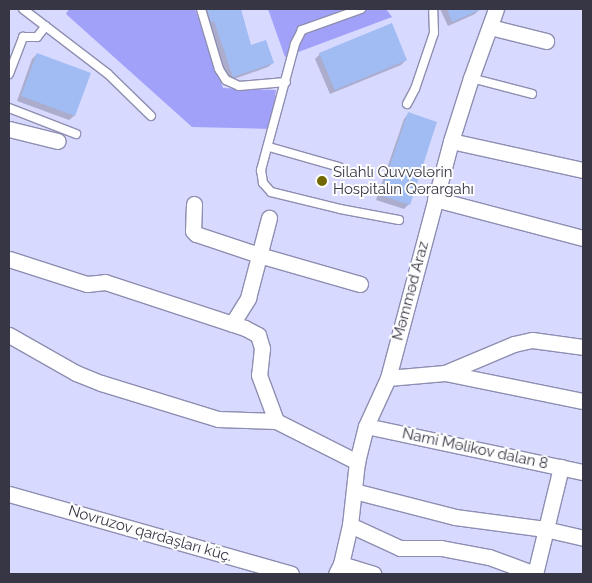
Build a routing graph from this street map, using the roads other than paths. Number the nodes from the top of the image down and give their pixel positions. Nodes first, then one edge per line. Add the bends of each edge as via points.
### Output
1 (23, 9) edge
2 (201, 9) edge
3 (361, 9) edge
4 (433, 9) edge
5 (496, 9) edge
6 (46, 26) junction
7 (490, 27) junction
8 (546, 41) dead end
9 (9, 74) edge
10 (470, 78) junction
11 (286, 82) junction
12 (532, 94) dead end
13 (407, 104) dead end
14 (9, 108) edge
15 (151, 116) dead end
16 (9, 128) edge
17 (76, 134) dead end
18 (58, 141) dead end
19 (451, 141) junction
20 (269, 148) junction
21 (339, 167) dead end
22 (583, 170) edge
23 (435, 199) junction
24 (194, 204) dead end
25 (269, 218) dead end
26 (399, 220) dead end
27 (583, 238) edge
28 (259, 255) junction
29 (9, 259) edge
30 (360, 284) dead end
31 (232, 324) junction
32 (9, 335) edge
33 (583, 347) edge
34 (445, 373) junction
35 (388, 378) junction
36 (583, 401) edge
37 (276, 421) junction
38 (366, 426) junction
39 (357, 462) junction
40 (561, 467) junction
41 (583, 472) edge
42 (354, 491) junction
43 (9, 494) edge
44 (350, 526) junction
45 (545, 529) junction
46 (583, 538) edge
47 (338, 569) edge
48 (290, 574) edge
49 (374, 574) edge
50 (535, 574) edge

1 - 6 lane
2 - 11 lane via 219,69 226,80 238,86
3 - 11 lane via 302,30 295,44
4 - 13 lane via 434,33
5 - 7 street, Məmməd Araz
6 - 9 lane via 40,36 27,35 20,40
6 - 15 lane via 108,74
7 - 8 street
7 - 10 street, Məmməd Araz
10 - 12 lane
10 - 19 street, Məmməd Araz
11 - 20 lane
14 - 17 lane
16 - 18 street
19 - 22 street
19 - 23 street, Məmməd Araz
20 - 21 lane
20 - 26 lane via 261,170 264,183 271,192
23 - 27 street
23 - 35 street, Məmməd Araz
24 - 28 street via 193,231 196,234
25 - 28 street
28 - 30 street
28 - 31 street via 248,298
29 - 31 street via 87,284 105,282
31 - 37 street via 258,335 261,341 259,375
32 - 37 street via 101,383 218,419
33 - 34 street via 532,340 514,344
34 - 35 street
34 - 36 street
35 - 38 street, Məmməd Araz
37 - 39 street
38 - 39 street, Məmməd Araz
38 - 40 street, Nami Məlikov dalan 8
39 - 42 street, Məmməd Araz
40 - 41 street, Nami Məlikov dalan 8
40 - 45 street
42 - 44 street, Məmməd Araz
42 - 45 street via 455,517
43 - 48 street, Novruzov qardaşları küç.
44 - 47 street, Məmməd Araz
44 - 50 street via 400,548 441,548 489,557
45 - 46 street
45 - 50 street
47 - 49 street

